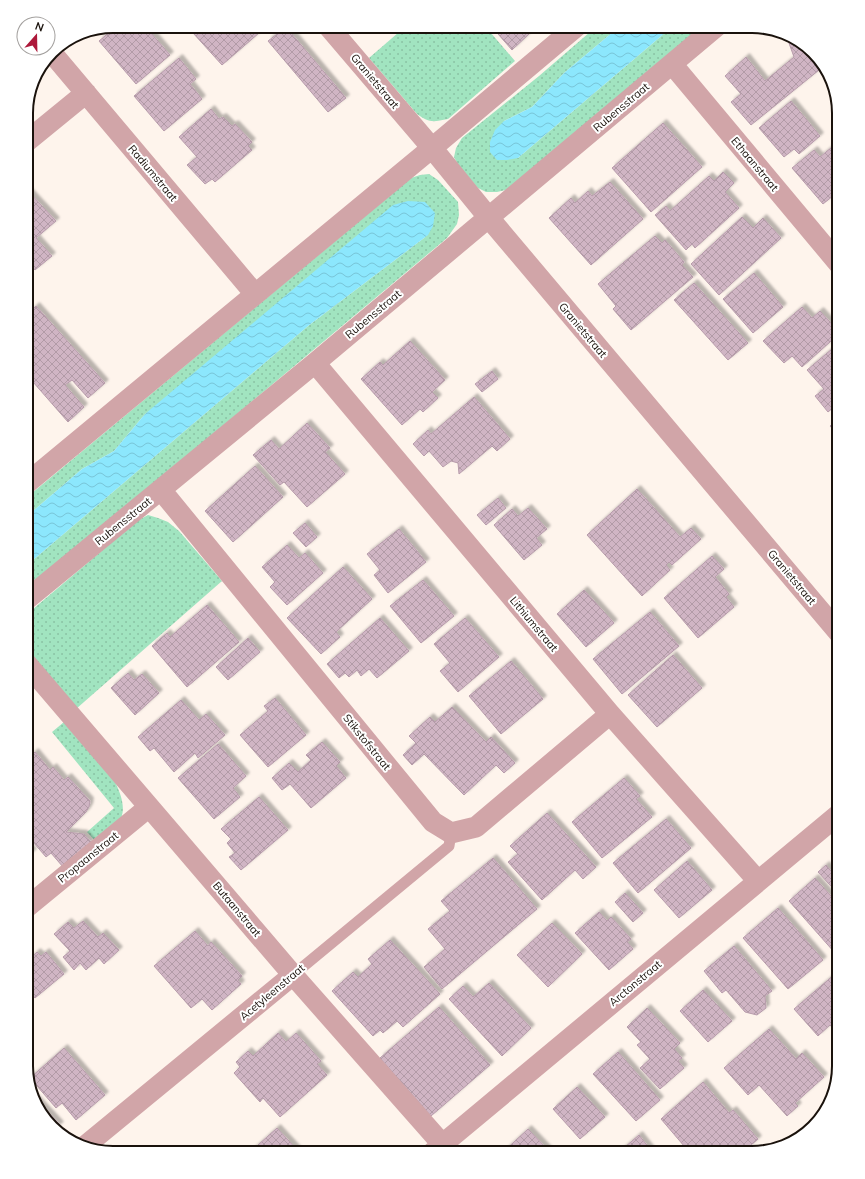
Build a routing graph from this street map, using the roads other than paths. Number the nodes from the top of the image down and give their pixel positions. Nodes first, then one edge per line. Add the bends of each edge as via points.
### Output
1 (334, 33) edge
2 (568, 33) edge
3 (709, 33) edge
4 (55, 57) edge
5 (672, 64) junction
6 (86, 92) junction
7 (33, 136) edge
8 (432, 148) junction
9 (489, 218) junction
10 (832, 256) edge
11 (255, 294) junction
12 (315, 363) junction
13 (33, 478) edge
14 (161, 490) junction
15 (33, 594) edge
16 (832, 625) edge
17 (33, 671) edge
18 (610, 714) junction
19 (149, 807) junction
20 (832, 820) edge
21 (451, 833) junction
22 (758, 881) junction
23 (33, 902) edge
24 (292, 975) junction
25 (89, 1142) edge
26 (439, 1146) edge
27 (447, 1146) edge

1 - 8 street, Granietstraat
2 - 8 street
3 - 5 street, Rubensstraat
4 - 6 street, Radiumstraat
5 - 9 street, Rubensstraat
5 - 10 street, Ethaanstraat
6 - 7 street
6 - 11 street, Radiumstraat
8 - 9 street, Granietstraat
8 - 11 street
9 - 12 street, Rubensstraat
9 - 16 street, Granietstraat
11 - 13 street
12 - 14 street, Rubensstraat
12 - 18 street, Lithiumstraat
14 - 15 street, Rubensstraat
14 - 21 street, Stikstofstraat via 433,822
17 - 19 street, Butaanstraat
18 - 21 street via 476,827
18 - 22 street, Lithiumstraat
19 - 23 street, Propaanstraat
19 - 24 street, Butaanstraat
20 - 22 street, Arctonstraat
21 - 24 lane, Acetyleenstraat via 449,846
22 - 27 street, Arctonstraat
24 - 25 street, Acetyleenstraat
24 - 26 street, Butaanstraat

